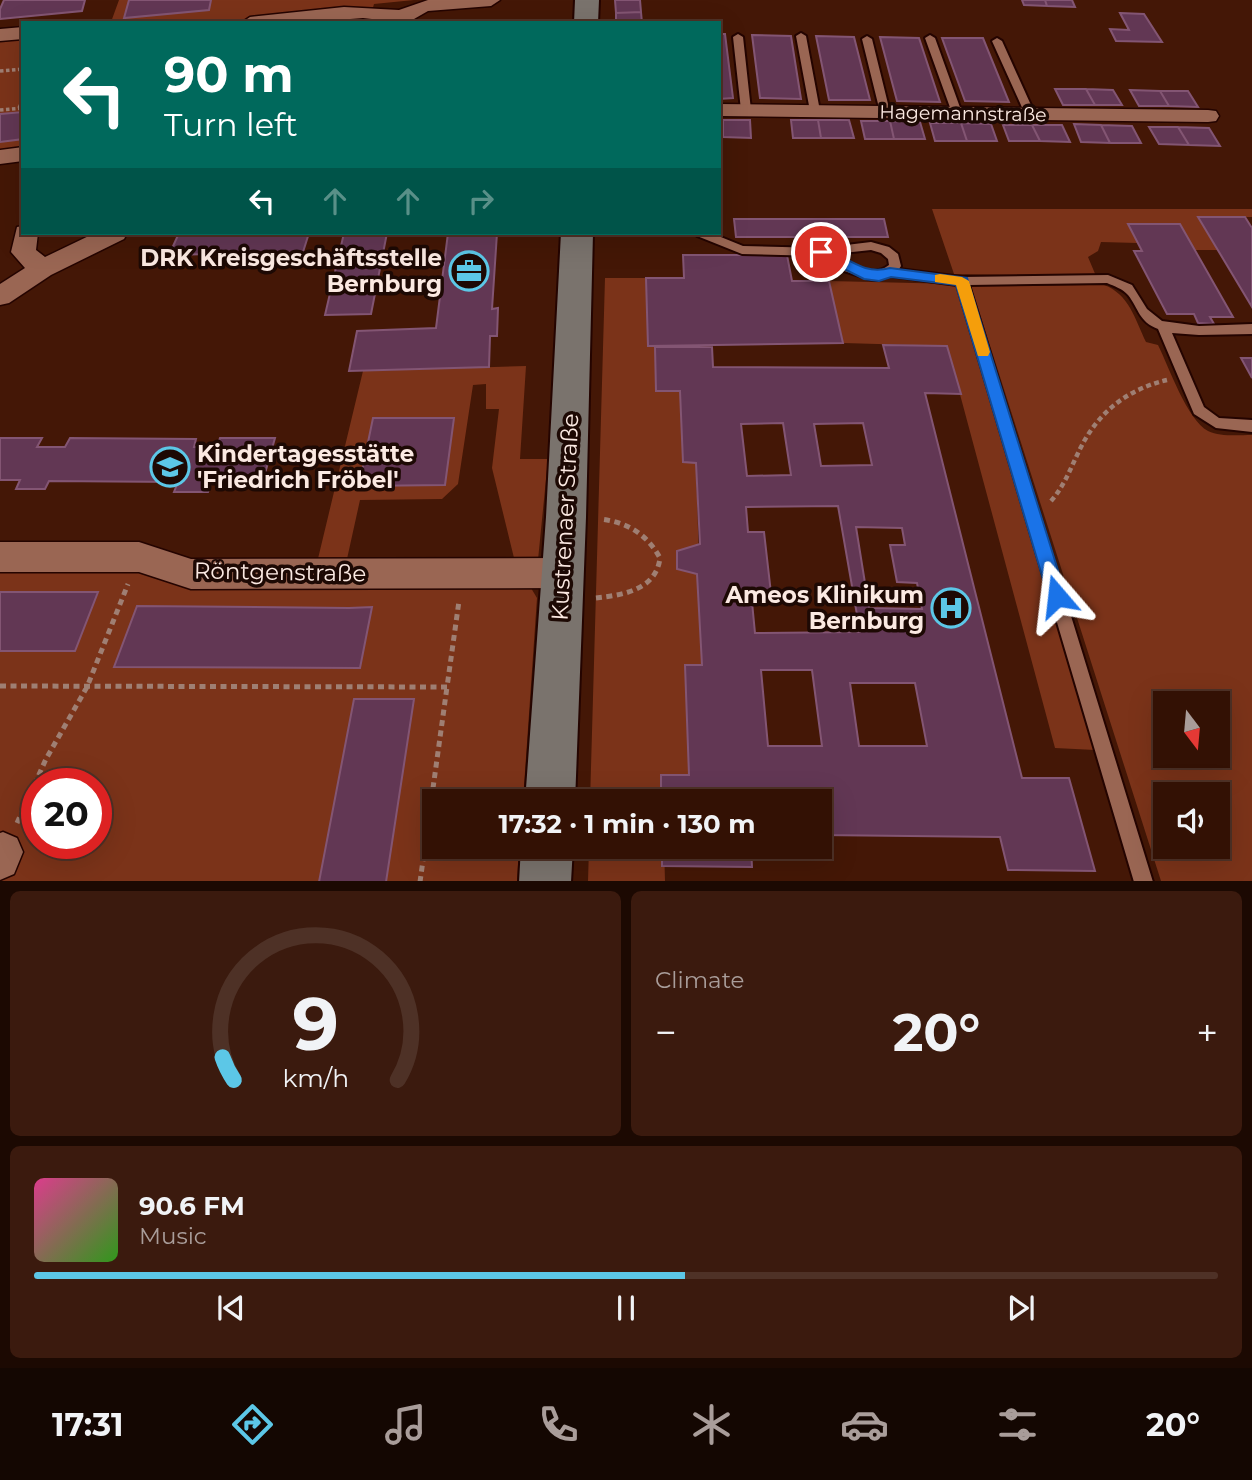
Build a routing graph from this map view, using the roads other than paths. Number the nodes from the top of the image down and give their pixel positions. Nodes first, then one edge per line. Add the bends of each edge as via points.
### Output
1 (491, 0) edge
2 (587, 0) edge
3 (398, 19) edge
4 (271, 21) edge
5 (586, 21) edge
6 (21, 33) edge
7 (0, 35) edge
8 (801, 36) dead end
9 (738, 37) dead end
10 (930, 38) dead end
11 (867, 39) dead end
12 (997, 41) dead end
13 (721, 110) edge
14 (746, 110) junction
15 (815, 111) junction
16 (886, 112) junction
17 (957, 113) junction
18 (1030, 114) junction
19 (1208, 116) dead end
20 (21, 155) edge
21 (0, 157) edge
22 (26, 235) edge
23 (111, 235) edge
24 (577, 235) edge
25 (706, 235) edge
26 (821, 252) junction
27 (42, 269) junction
28 (890, 272) junction
29 (962, 281) junction
30 (0, 296) edge
31 (1163, 326) junction
32 (1252, 329) edge
33 (1252, 426) edge
34 (0, 557) edge
35 (561, 588) junction
36 (551, 789) edge
37 (546, 859) edge
38 (545, 881) edge
39 (1144, 881) edge

1 - 3 street via 425,6 405,11
2 - 5 street
3 - 4 street via 383,12
6 - 7 street
8 - 15 lane
9 - 14 lane
10 - 17 lane
11 - 16 lane
12 - 18 lane
13 - 14 street, Hagemannstraße
14 - 15 street, Hagemannstraße
15 - 16 street, Hagemannstraße
16 - 17 street, Hagemannstraße
17 - 18 street, Hagemannstraße
18 - 19 street, Hagemannstraße
20 - 21 street
22 - 27 street via 23,252
23 - 27 street
24 - 35 street, Kustrenaer Straße
25 - 26 lane via 742,250
26 - 28 lane via 864,274 879,277
26 - 28 lane via 871,246 885,250 894,257
27 - 30 street
28 - 29 lane
29 - 31 lane via 1108,279 1134,292 1149,318
29 - 39 lane
31 - 32 lane
31 - 33 lane via 1199,410 1216,423
34 - 35 street, Röntgenstraße via 139,557 191,574 463,572
35 - 36 street, Kustrenaer Straße
37 - 38 street

